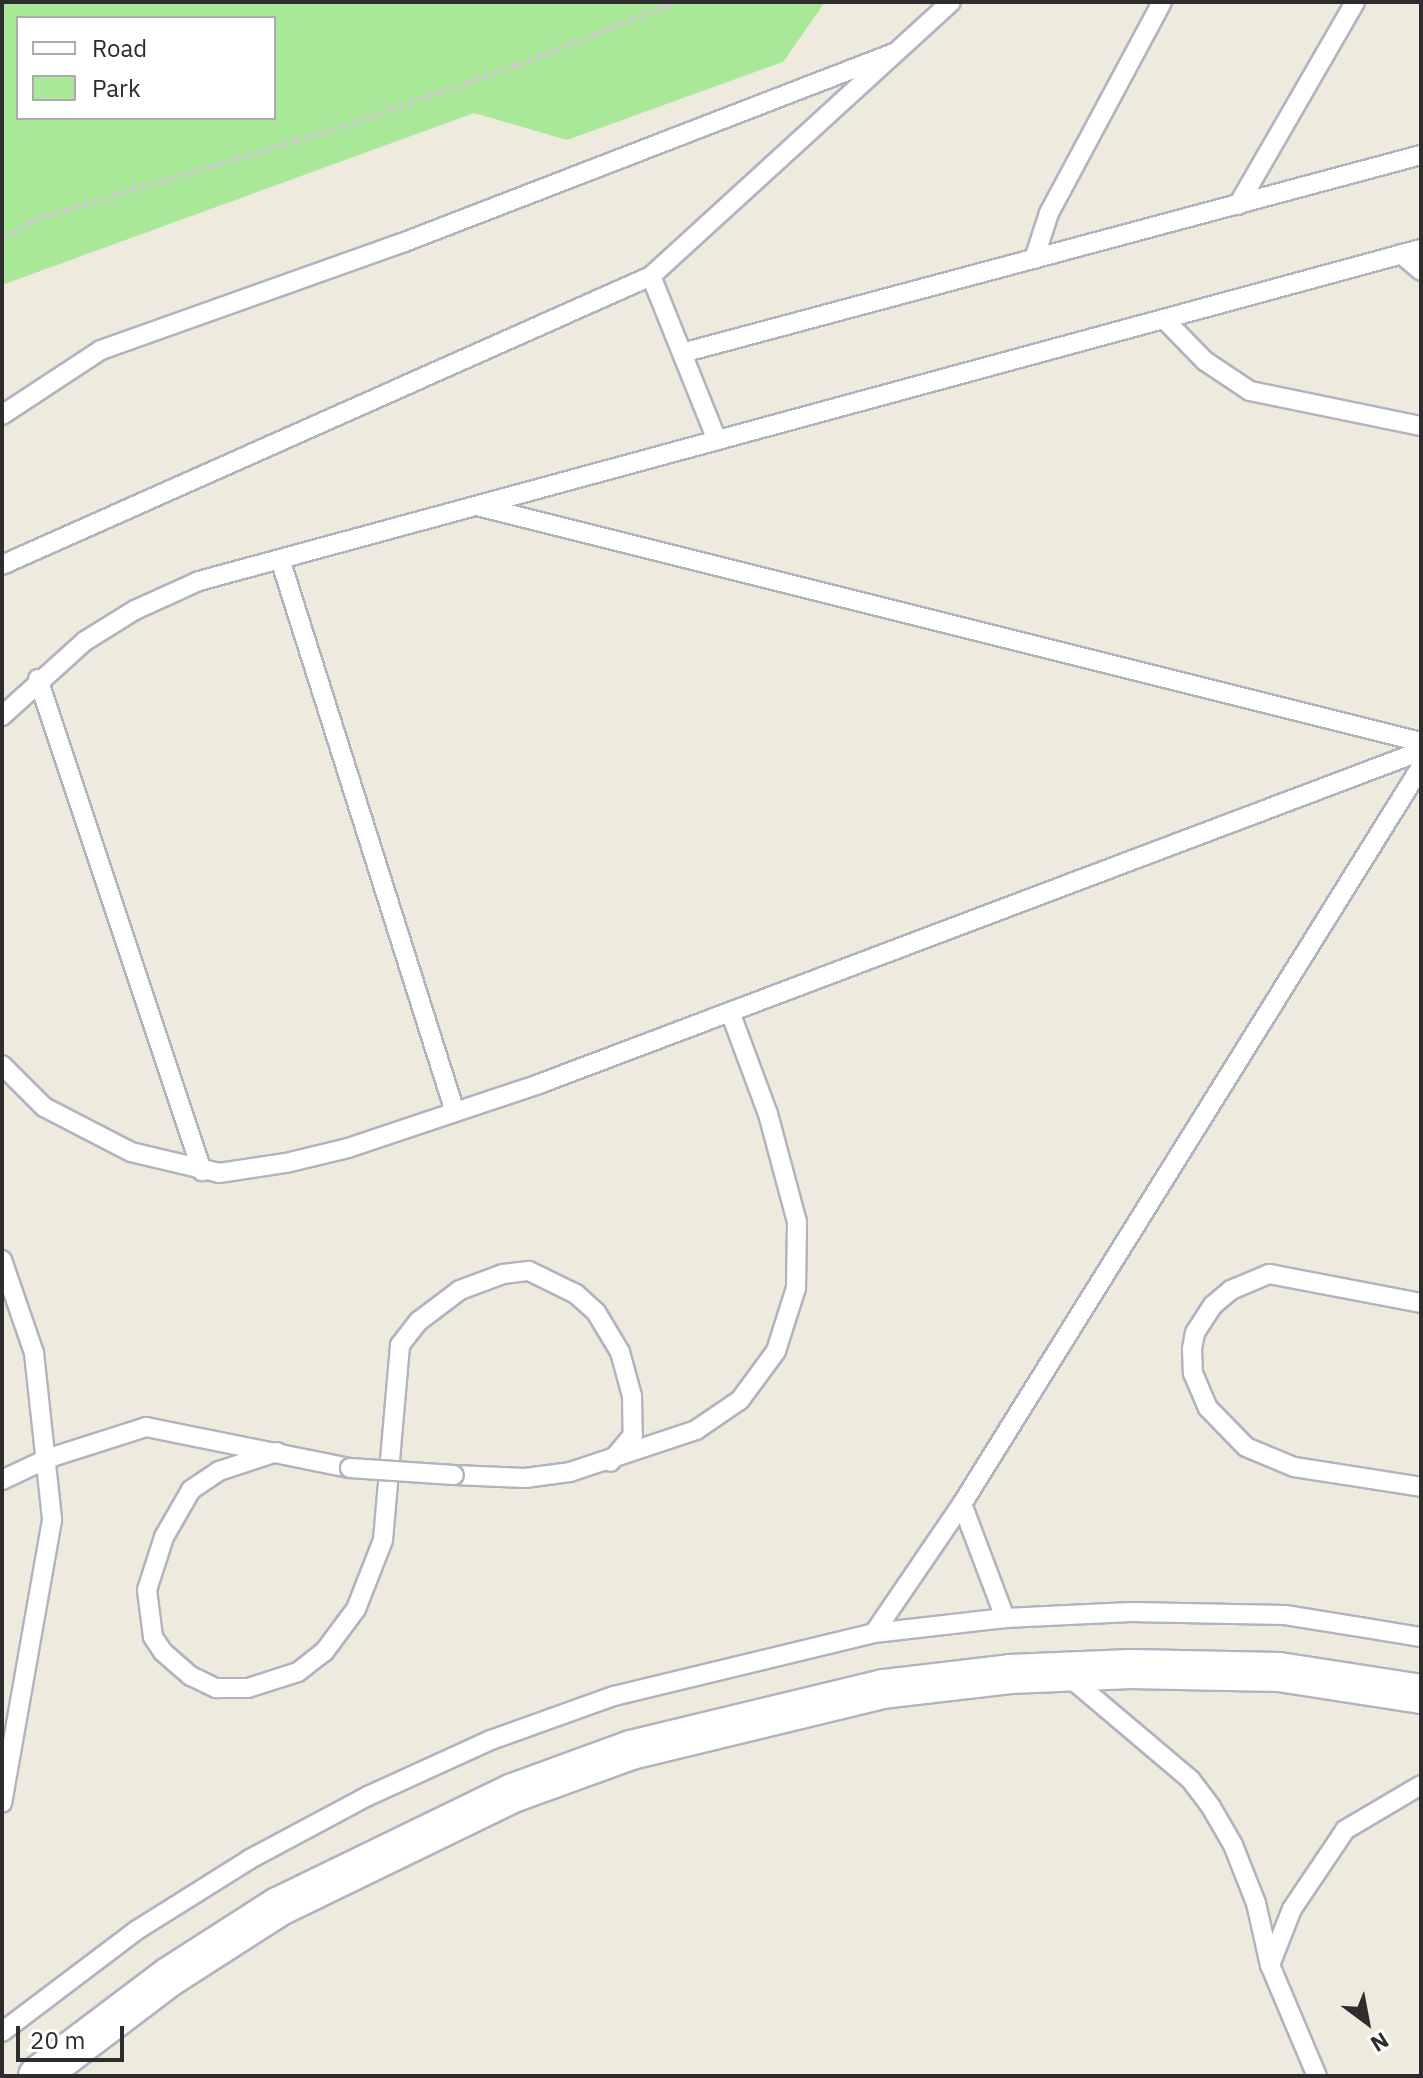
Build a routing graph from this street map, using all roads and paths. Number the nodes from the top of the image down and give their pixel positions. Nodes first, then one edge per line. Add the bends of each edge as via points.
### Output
1 (675, 2) edge
2 (951, 2) edge
3 (1162, 2) edge
4 (1355, 2) edge
5 (904, 49) junction
6 (1421, 155) edge
7 (1238, 205) junction
8 (2, 239) edge
9 (1421, 249) edge
10 (1401, 254) junction
11 (1034, 259) junction
12 (1421, 271) edge
13 (651, 276) junction
14 (1164, 319) junction
15 (682, 353) junction
16 (2, 415) edge
17 (1421, 426) edge
18 (717, 440) junction
19 (476, 506) junction
20 (280, 559) junction
21 (2, 565) edge
22 (38, 679) junction
23 (2, 716) edge
24 (1421, 742) edge
25 (1421, 751) edge
26 (1421, 767) edge
27 (730, 1012) junction
28 (2, 1065) edge
29 (455, 1112) junction
30 (202, 1171) junction
31 (2, 1260) edge
32 (1421, 1303) edge
33 (277, 1452) junction
34 (49, 1458) junction
35 (610, 1462) junction
36 (2, 1480) edge
37 (1421, 1487) edge
38 (962, 1504) junction
39 (1005, 1618) junction
40 (874, 1633) junction
41 (1421, 1637) edge
42 (1063, 1672) junction
43 (1421, 1694) edge
44 (1421, 1785) edge
45 (2, 1803) edge
46 (1270, 1965) junction
47 (2, 2032) edge
48 (38, 2076) edge
49 (1317, 2076) edge

1 - 8 path via 332,130 35,219
2 - 5 lane
3 - 11 lane via 1049,213
4 - 7 lane
5 - 13 lane
5 - 16 lane via 402,243 101,350
6 - 7 lane
7 - 11 lane
9 - 10 lane
10 - 12 lane
10 - 14 lane
11 - 15 lane
13 - 15 lane
13 - 21 lane
14 - 17 lane via 1205,361 1250,391
14 - 18 lane
15 - 18 lane
18 - 19 lane
19 - 20 lane
19 - 24 lane
20 - 22 lane via 199,581 146,605 85,641
20 - 29 lane
22 - 23 lane
22 - 30 lane
25 - 27 lane
26 - 38 lane
27 - 29 lane
27 - 35 lane via 768,1114 797,1222 799,1255 788,1319 762,1375 721,1416
28 - 30 lane via 44,1107 98,1139
29 - 30 lane via 302,1159
31 - 34 lane via 34,1353
32 - 37 lane via 1269,1274 1231,1290 1213,1305 1192,1349 1193,1373 1208,1408 1246,1447 1294,1467
33 - 34 lane via 146,1427
33 - 35 lane, bridge via 350,1468 454,1475 546,1477
33 - 35 lane via 219,1471 191,1490 164,1537 147,1590 153,1637 163,1652 191,1676 216,1688 248,1688 298,1672 324,1652 356,1609 382,1548 400,1345 419,1321 460,1290 503,1274 529,1271 576,1294 596,1312 620,1352 632,1396 633,1435
34 - 36 lane
34 - 45 lane via 52,1520
38 - 39 lane
38 - 40 lane
39 - 40 lane
39 - 41 lane via 1131,1612 1285,1615
40 - 47 lane via 614,1696 491,1740 368,1796 250,1859 149,1922
42 - 43 street via 1279,1672
42 - 46 lane via 1190,1779 1211,1807 1256,1903
42 - 48 street via 883,1689 757,1716 631,1750 513,1793 278,1907 169,1977
44 - 46 lane via 1345,1830 1292,1909
46 - 49 lane

